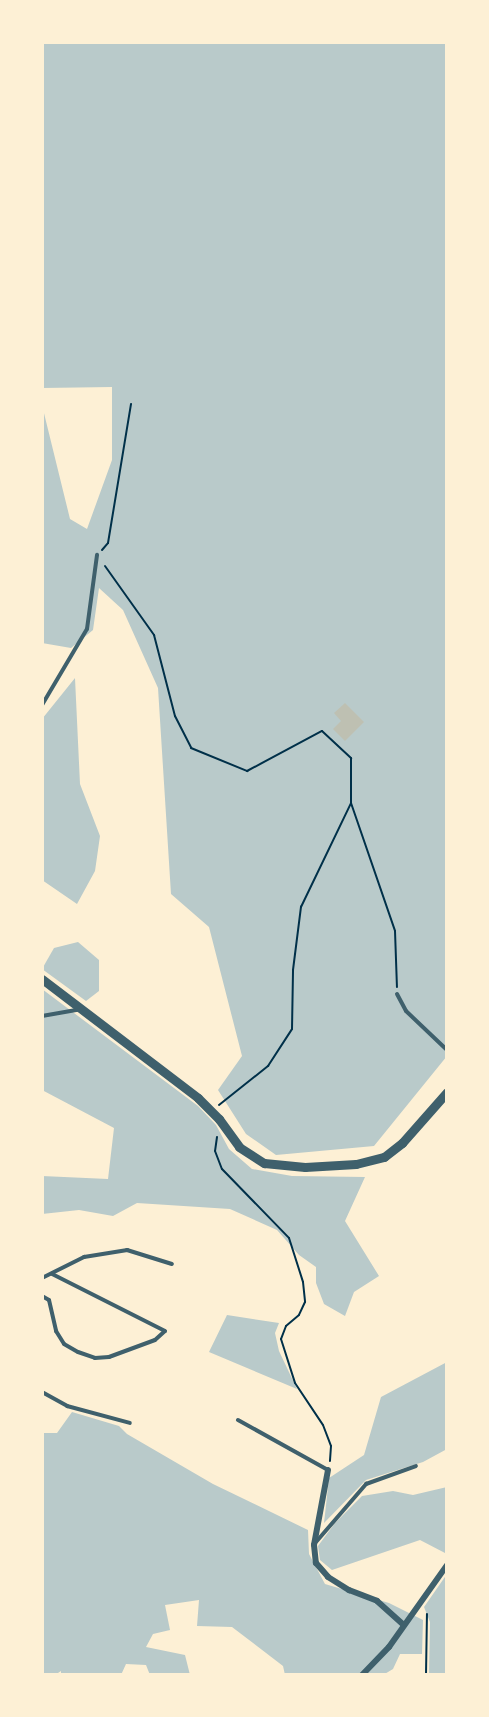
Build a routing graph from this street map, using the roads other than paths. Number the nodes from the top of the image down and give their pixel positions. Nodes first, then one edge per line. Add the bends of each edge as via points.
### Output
1 (97, 555) road end
2 (42, 705) edge
3 (42, 979) edge
4 (397, 994) road end
5 (82, 1009) junction
6 (42, 1016) edge
7 (447, 1050) edge
8 (447, 1092) edge
9 (172, 1264) dead end
10 (52, 1274) junction
11 (42, 1278) edge
12 (42, 1296) edge
13 (42, 1392) edge
14 (238, 1420) dead end
15 (130, 1423) dead end
16 (416, 1466) dead end
17 (328, 1470) joint
18 (314, 1545) junction
19 (447, 1565) edge
20 (404, 1625) junction
21 (362, 1675) edge

1 - 2 lane via 87,629
3 - 5 street
4 - 7 lane via 406,1011
5 - 6 lane
5 - 8 street via 210,1110 239,1147 264,1162 305,1167 378,1159 393,1151
9 - 10 lane via 127,1250 84,1257
10 - 11 lane
10 - 12 lane via 165,1331 155,1340 109,1357 95,1358 64,1344 56,1331 49,1300
13 - 15 lane via 67,1406
14 - 17 lane
16 - 18 lane via 366,1484
17 - 18 street
18 - 20 street via 316,1563 328,1577 377,1601
19 - 20 street
20 - 21 street

